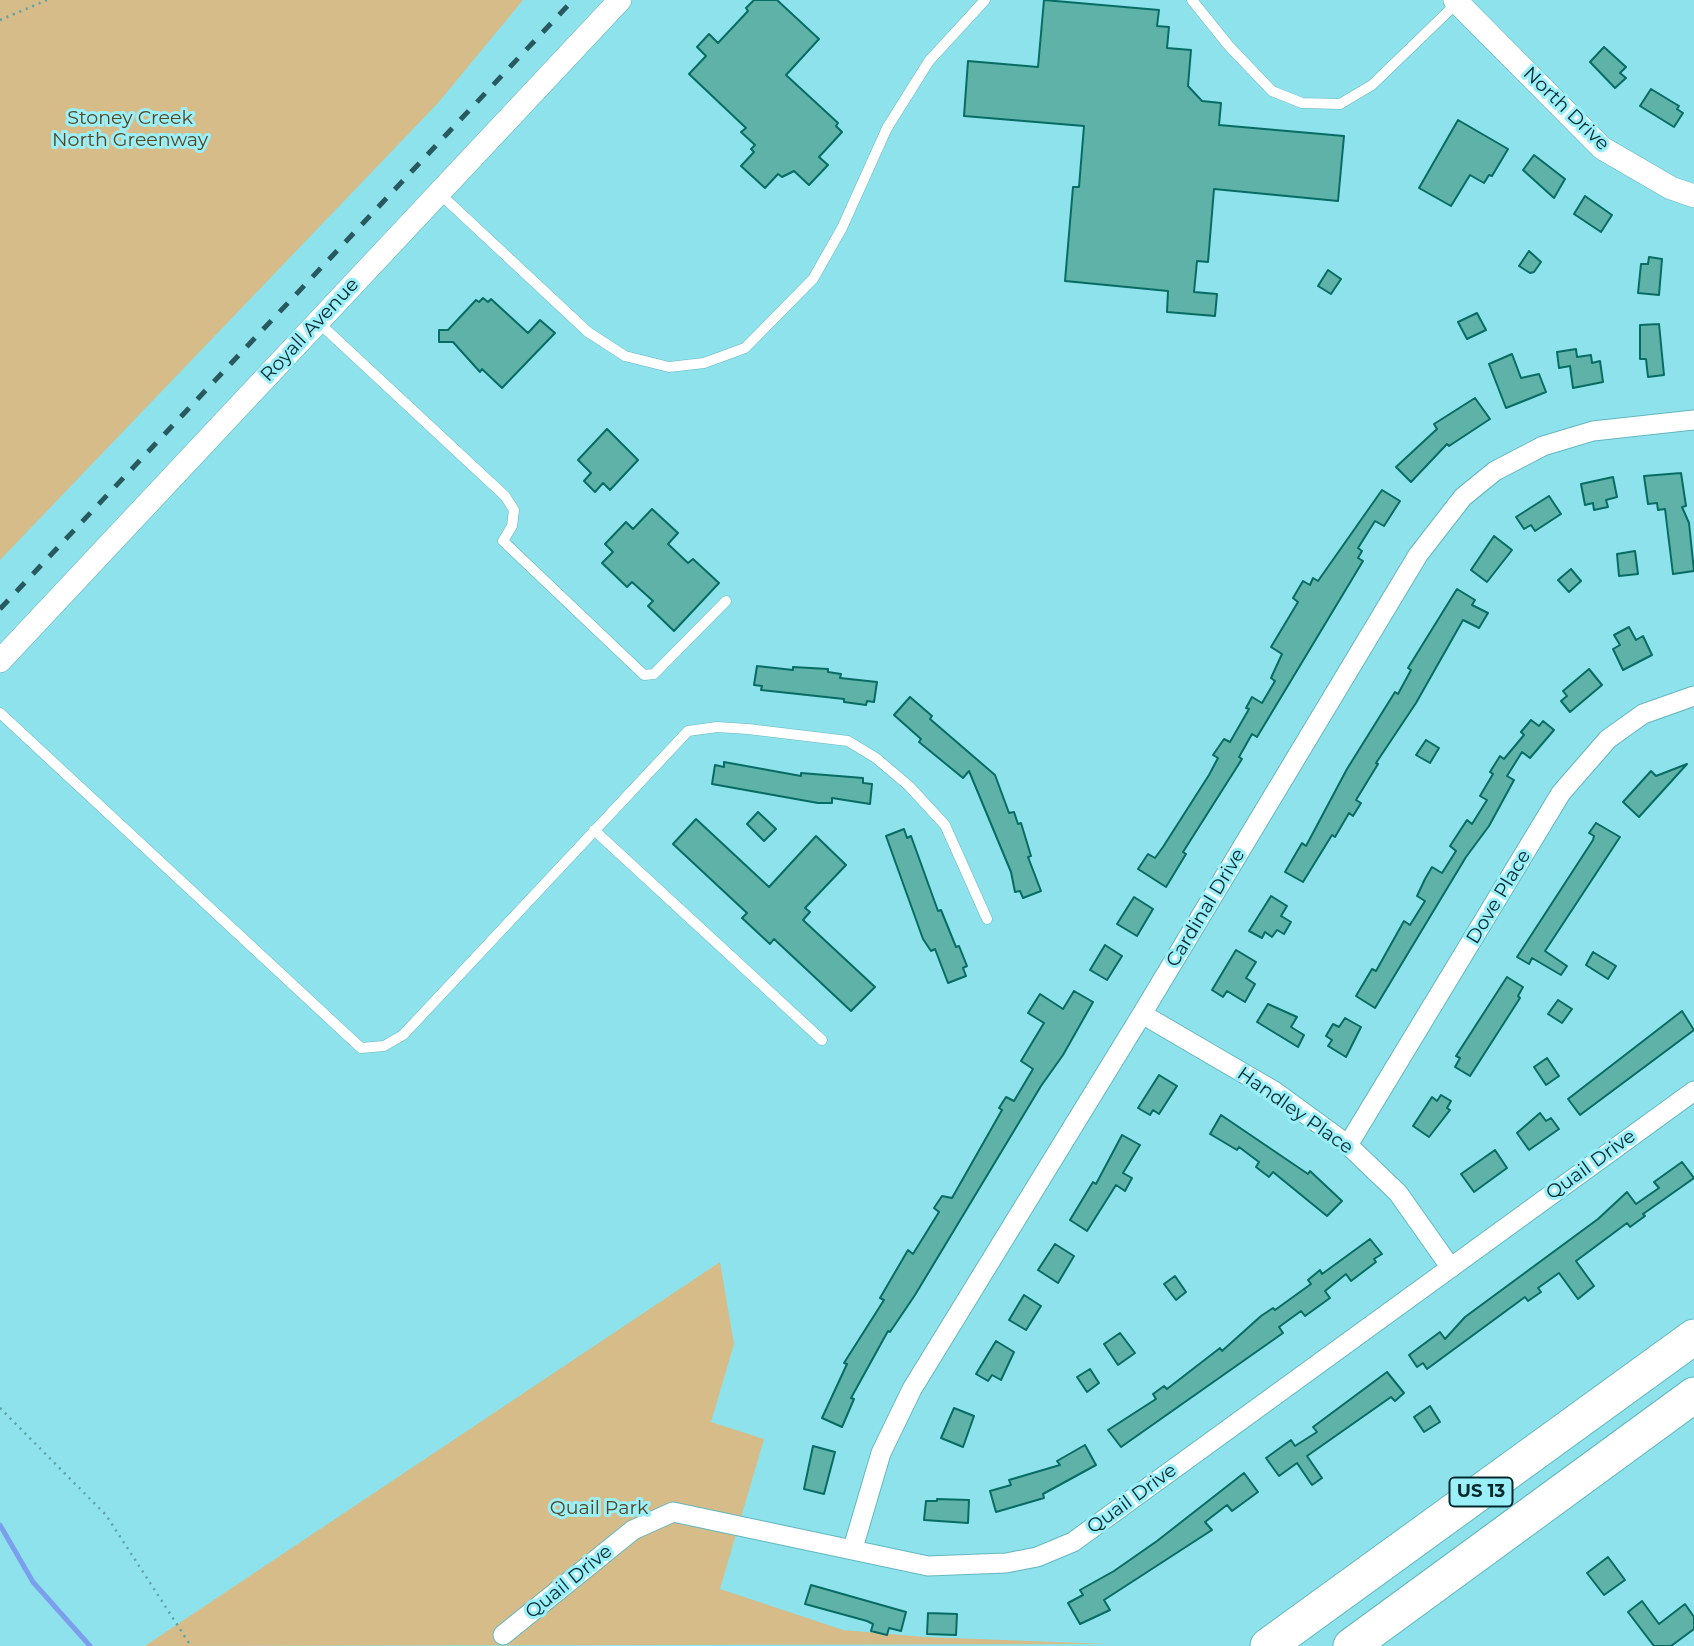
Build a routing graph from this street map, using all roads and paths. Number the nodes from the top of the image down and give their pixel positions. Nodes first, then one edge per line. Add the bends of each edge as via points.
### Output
1 (47, 0) edge
2 (620, 0) edge
3 (985, 0) edge
4 (1192, 0) edge
5 (1456, 1) edge
6 (0, 20) edge
7 (439, 192) junction
8 (1694, 196) edge
9 (317, 322) junction
10 (1694, 421) edge
11 (726, 601) dead end
12 (0, 661) edge
13 (1694, 696) edge
14 (0, 713) edge
15 (594, 830) junction
16 (987, 919) dead end
17 (1142, 1014) junction
18 (822, 1040) dead end
19 (1694, 1091) edge
20 (1348, 1145) junction
21 (1451, 1268) junction
22 (1694, 1336) edge
23 (1694, 1395) edge
24 (0, 1408) edge
25 (853, 1548) junction
26 (503, 1635) dead end
27 (191, 1646) edge
28 (1268, 1646) edge
29 (1351, 1646) edge

1 - 6 path
2 - 7 street, Royall Avenue
3 - 7 lane via 929,61 887,128 842,228 813,279 745,348 704,363 669,367 625,356 588,332
4 - 5 lane via 1272,91 1302,103 1340,104 1371,85
5 - 8 street, North Drive via 1602,148 1671,188
7 - 9 street, Royall Avenue
9 - 11 lane via 505,496 514,510 503,541 644,675 654,674
9 - 12 street, Royall Avenue
10 - 17 street, Cardinal Drive via 1593,431 1543,446 1495,471 1463,497 1418,555
13 - 20 street, Dove Place via 1643,714 1608,739 1561,793
14 - 15 lane via 360,1048 384,1046 404,1035
15 - 16 lane via 688,731 738,728 848,741 893,772 944,825
15 - 18 lane
17 - 20 street, Handley Place via 1274,1091
17 - 25 street, Cardinal Drive via 912,1389 881,1453
19 - 21 street, Quail Drive
20 - 21 street, Handley Place via 1398,1193
21 - 25 street, Quail Drive via 1073,1542 1037,1557 1006,1563 928,1566
22 - 28 highway, US 13
23 - 29 highway, US 13
24 - 27 path via 106,1515
25 - 26 street, Quail Drive via 673,1512 633,1530

